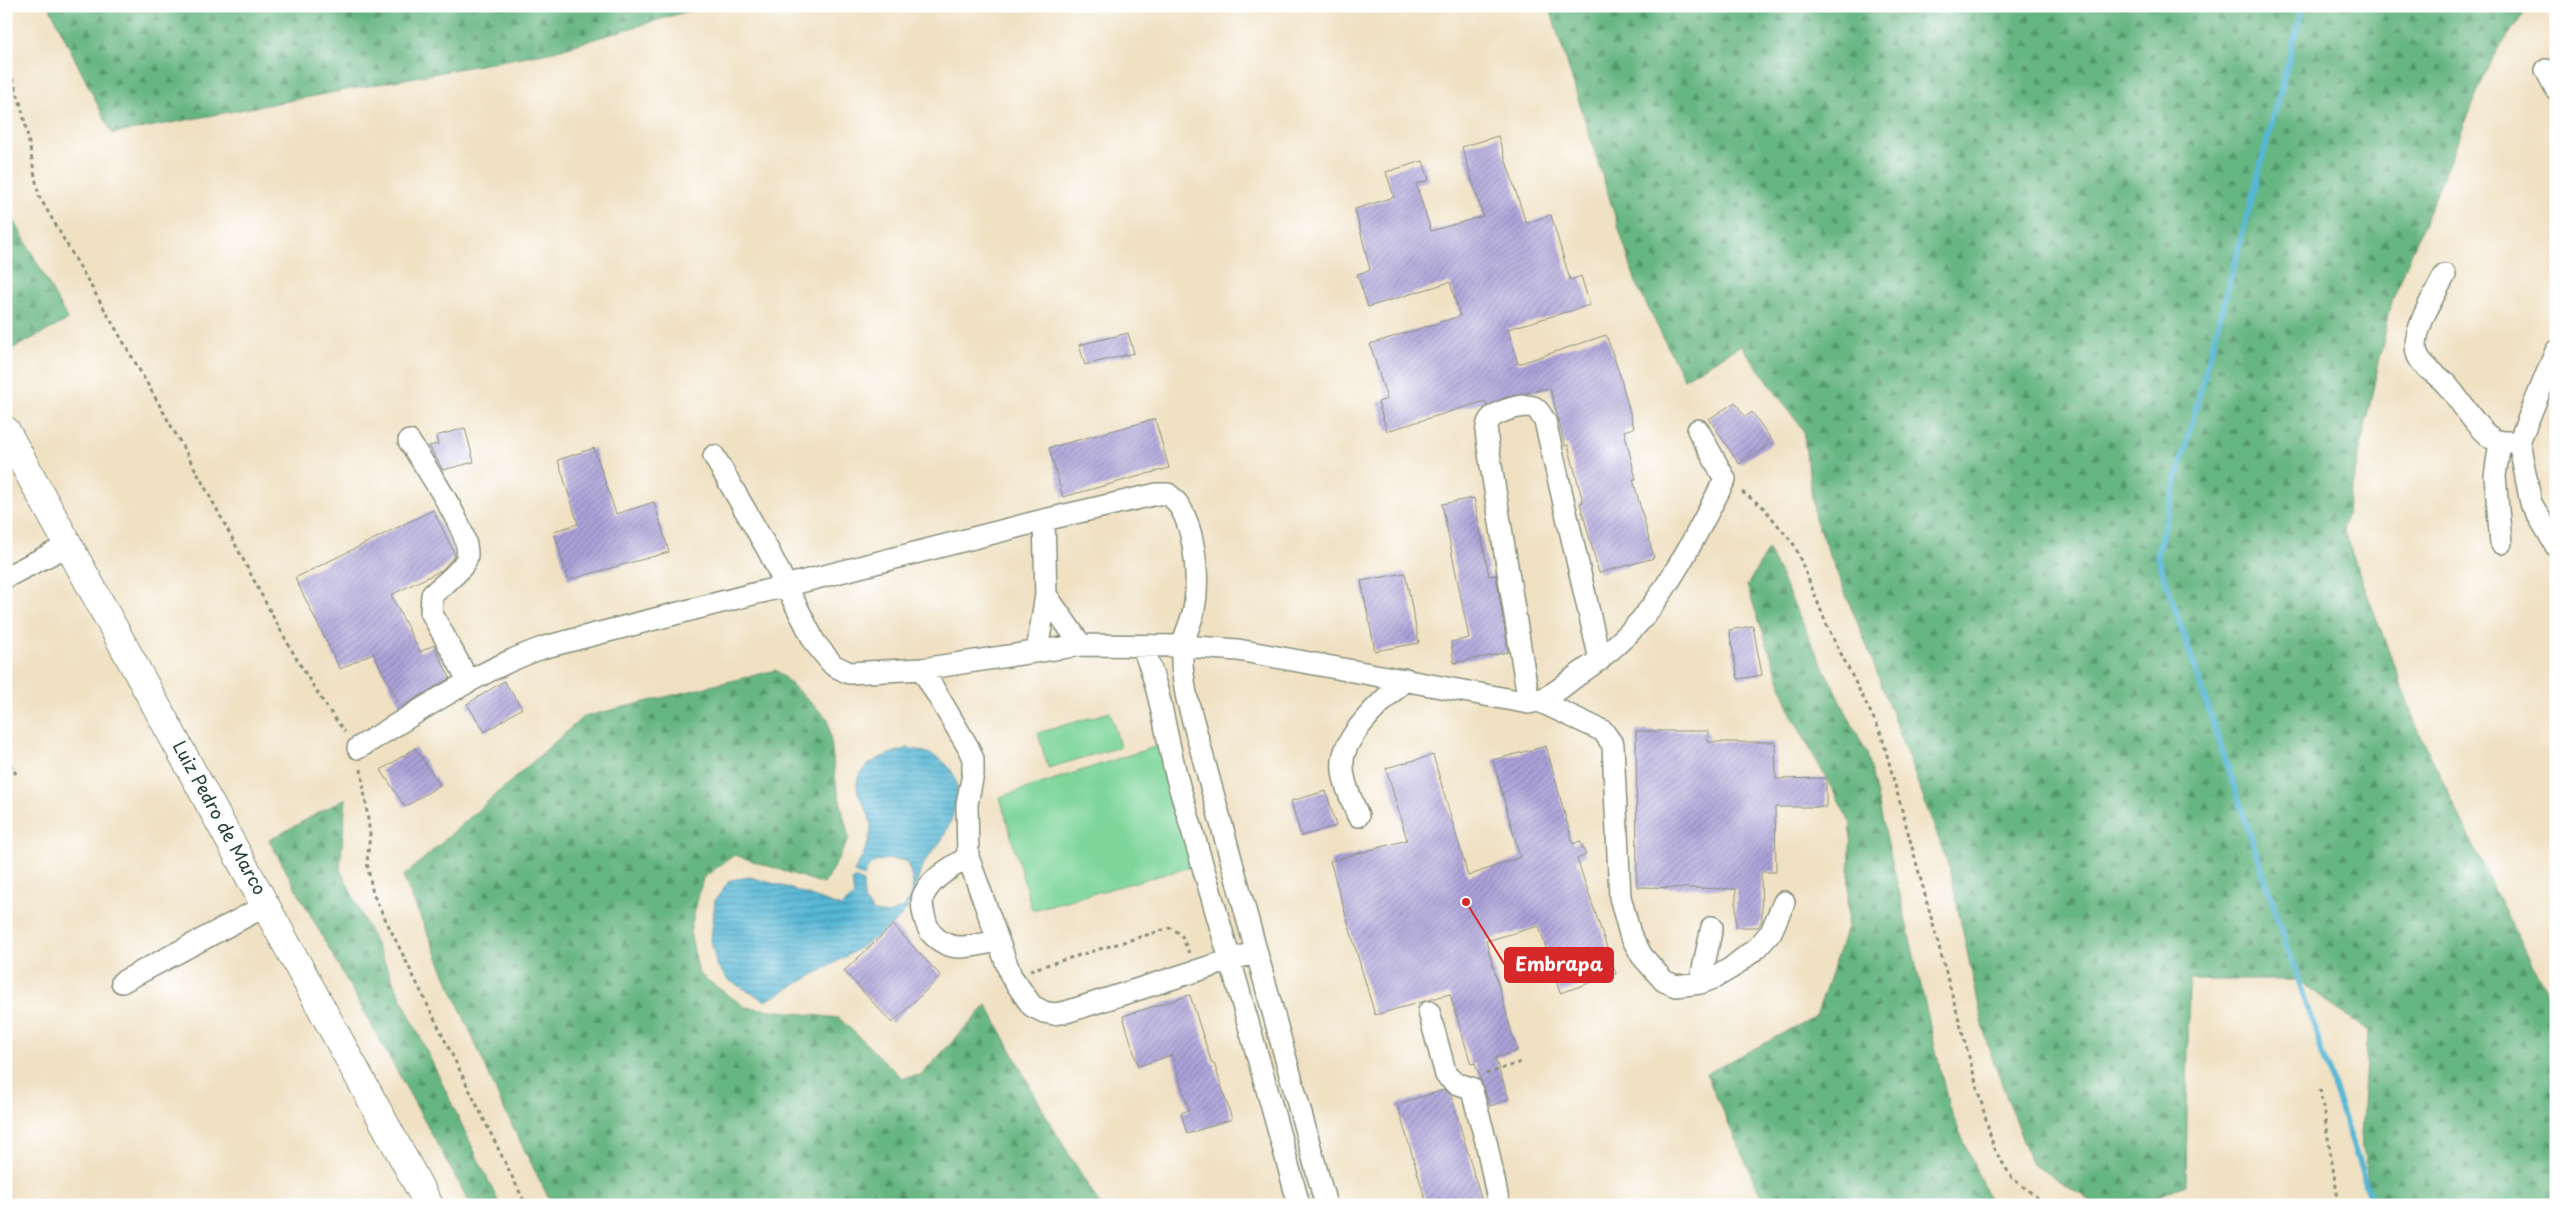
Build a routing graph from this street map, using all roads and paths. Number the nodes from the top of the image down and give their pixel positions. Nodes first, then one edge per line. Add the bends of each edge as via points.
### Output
1 (6, 64) edge
2 (2445, 275) dead end
3 (2556, 351) edge
4 (1698, 430) dead end
5 (6, 432) edge
6 (409, 441) dead end
7 (2510, 442) junction
8 (714, 456) dead end
9 (1725, 480) junction
10 (1044, 520) junction
11 (2502, 544) dead end
12 (69, 545) junction
13 (2556, 546) edge
14 (6, 577) edge
15 (784, 586) junction
16 (1046, 595) junction
17 (1081, 645) junction
18 (1142, 646) junction
19 (1183, 646) junction
20 (1037, 651) junction
21 (1600, 660) junction
22 (922, 669) junction
23 (1406, 679) junction
24 (468, 682) junction
25 (1187, 699) junction
26 (1534, 702) junction
27 (1160, 705) junction
28 (358, 748) junction
29 (6, 757) edge
30 (16, 774) dead end
31 (1358, 816) dead end
32 (968, 858) junction
33 (1784, 902) dead end
34 (267, 905) junction
35 (1712, 926) dead end
36 (998, 941) junction
37 (1256, 952) junction
38 (1231, 960) junction
39 (1197, 972) junction
40 (1011, 976) junction
41 (122, 982) dead end
42 (1700, 983) junction
43 (1429, 1012) dead end
44 (1521, 1062) dead end
45 (1472, 1088) junction
46 (2320, 1089) dead end
47 (1299, 1106) junction
48 (1274, 1113) junction
49 (429, 1205) edge
50 (526, 1205) edge
51 (1299, 1205) edge
52 (1326, 1205) edge
53 (1499, 1205) edge
54 (2047, 1205) edge
55 (2339, 1205) edge

1 - 28 path via 25,116 39,196 188,455 298,658 332,716
2 - 7 street via 2423,320 2416,343 2417,353 2421,362 2445,382 2485,433
3 - 7 street
4 - 9 street
5 - 12 main road, Luiz Pedro de Marco
6 - 24 street via 440,489 465,537 466,559 432,595 430,603
7 - 11 street via 2495,476
7 - 13 street via 2531,503
8 - 15 street via 768,550
9 - 21 street via 1656,600 1641,620
9 - 54 path via 1763,507 1795,546 1828,628 1881,733 1994,1149 2012,1178
10 - 15 street
10 - 16 street
10 - 19 street via 1157,494 1168,494 1176,499 1195,554 1194,610
12 - 14 street
12 - 34 main road, Luiz Pedro de Marco
15 - 22 street via 815,643 833,665 849,673
15 - 24 street via 545,647 516,657
16 - 17 street
16 - 20 street
17 - 18 street
17 - 20 street
18 - 19 street
18 - 27 street
19 - 23 street via 1238,650
19 - 25 street
20 - 22 street
21 - 26 street
21 - 26 street via 1545,420 1536,408 1525,404 1493,416 1487,430
22 - 32 street via 973,759 967,804
23 - 26 street
23 - 31 street via 1371,714 1350,743 1343,759 1344,778
24 - 28 street
25 - 27 street
25 - 37 street
26 - 42 street via 1603,731 1609,737 1613,745 1620,897 1630,934 1642,956 1664,981 1676,986
27 - 38 street via 1173,765
28 - 50 path via 370,834 367,863 373,894
29 - 30 path
32 - 36 street
32 - 36 street via 947,869 922,896 931,933 940,942 958,947
33 - 42 street via 1771,932 1758,947 1732,968
34 - 41 street
34 - 49 main road, Luiz Pedro de Marco
35 - 42 street
36 - 40 street
37 - 38 street
37 - 47 street
38 - 39 street
38 - 48 street
39 - 40 street via 1054,1014 1032,1006
39 - 40 path via 1181,934 1170,928
43 - 45 street via 1446,1075 1455,1083
44 - 45 path via 1491,1070
45 - 53 street
46 - 55 path
47 - 48 street
47 - 52 street
48 - 51 street

